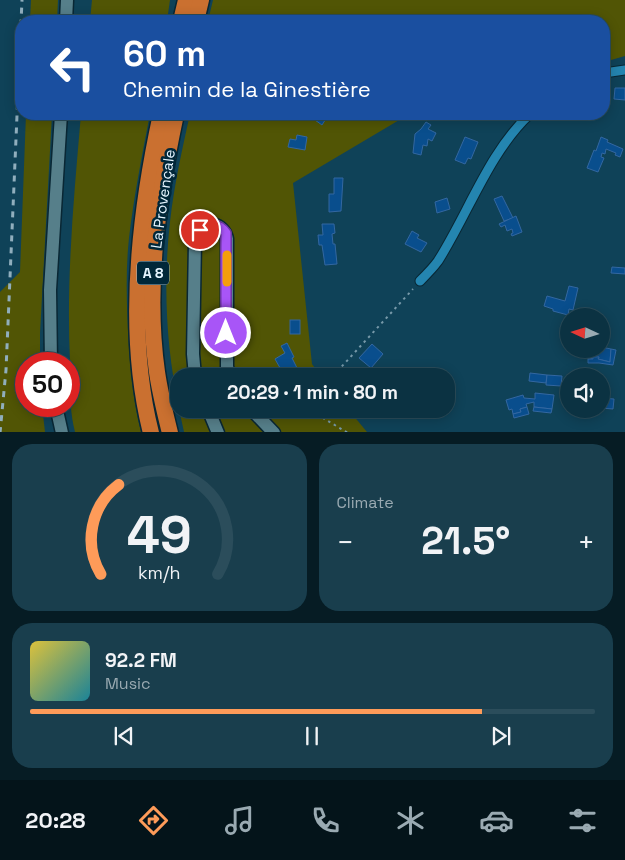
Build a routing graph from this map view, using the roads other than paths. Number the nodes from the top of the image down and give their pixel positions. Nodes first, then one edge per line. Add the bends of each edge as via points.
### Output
1 (67, 0) edge
2 (186, 0) edge
3 (201, 0) edge
4 (66, 15) edge
5 (182, 15) edge
6 (197, 15) edge
7 (625, 70) edge
8 (610, 72) edge
9 (61, 120) edge
10 (160, 120) edge
11 (175, 120) edge
12 (523, 120) edge
13 (420, 281) road end
14 (51, 352) edge
15 (195, 368) edge
16 (227, 368) edge
17 (59, 417) edge
18 (212, 418) edge
19 (260, 418) edge
20 (62, 432) edge
21 (151, 432) edge
22 (170, 432) edge
23 (218, 432) edge
24 (274, 432) edge

1 - 4 main road
2 - 5 highway
3 - 6 highway
7 - 8 street
9 - 14 main road via 50,290
10 - 21 highway, La Provençale / A 8 via 145,202 138,300 139,370
11 - 22 highway, La Provençale / A 8 via 157,222 153,278 157,372
12 - 13 street via 492,165 437,262
15 - 16 main road via 195,242 200,230 211,225 222,228 227,239
17 - 20 main road
18 - 23 main road
19 - 24 main road

